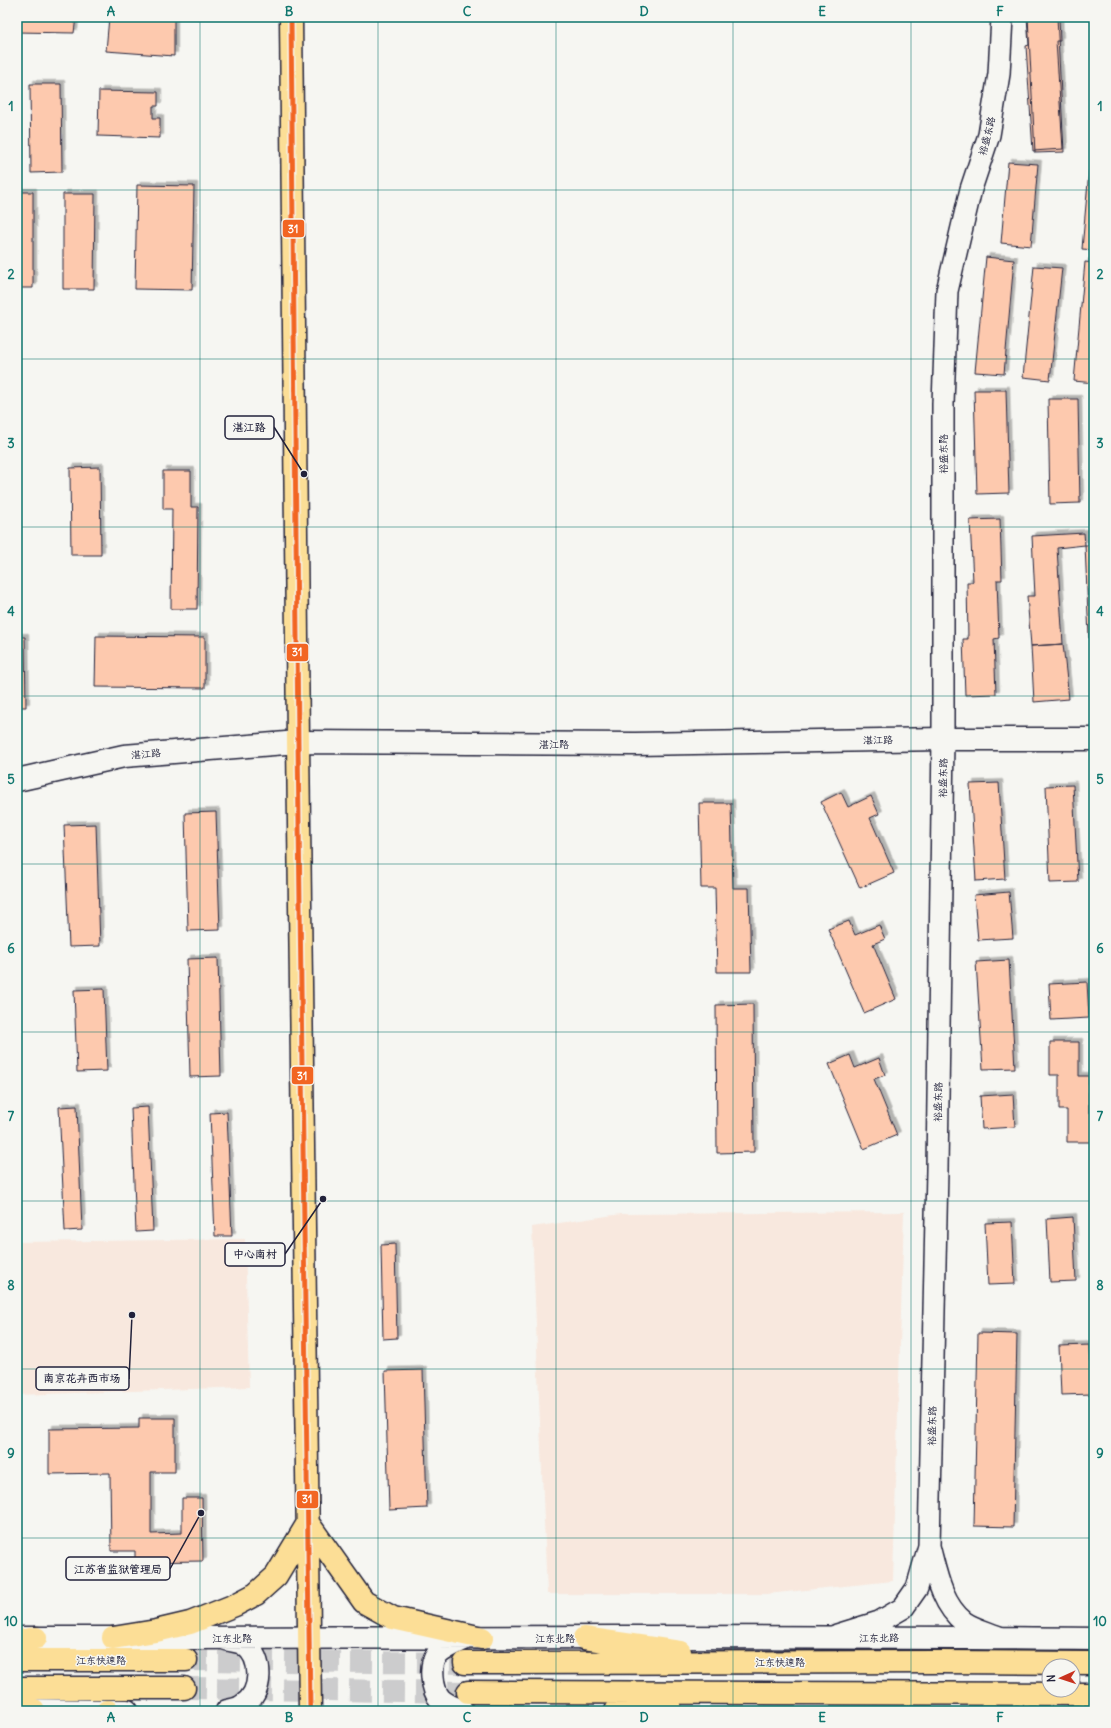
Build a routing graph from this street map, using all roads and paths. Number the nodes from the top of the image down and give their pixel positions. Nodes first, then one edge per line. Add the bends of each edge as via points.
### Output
1 (291, 17) edge
2 (1002, 17) edge
3 (943, 739) junction
4 (1094, 739) edge
5 (298, 742) junction
6 (17, 780) edge
7 (308, 1523) junction
8 (929, 1546) junction
9 (310, 1636) junction
10 (113, 1638) junction
11 (220, 1638) junction
12 (475, 1638) junction
13 (584, 1638) junction
14 (825, 1638) junction
15 (1002, 1638) junction
16 (23, 1639) edge
17 (1094, 1639) edge
18 (17, 1660) edge
19 (186, 1660) tunnel mouth
20 (757, 1662) junction
21 (465, 1663) tunnel mouth
22 (1094, 1663) edge
23 (17, 1688) edge
24 (184, 1688) tunnel mouth
25 (758, 1693) junction
26 (1094, 1694) edge
27 (465, 1701) edge
28 (23, 1709) edge
29 (108, 1711) edge
30 (127, 1711) edge
31 (227, 1711) edge
32 (310, 1711) edge
33 (616, 1711) edge

1 - 5 main road
2 - 3 street, 裕盛东路 via 999,74 989,135 971,189 947,291 943,404
3 - 4 main road, 湛江路
3 - 5 main road, 湛江路 via 635,744
3 - 8 street, 裕盛东路 via 938,1170
5 - 6 main road, 湛江路 via 124,756
5 - 7 main road
7 - 9 main road
7 - 10 main road via 276,1576 256,1594 190,1623
7 - 12 main road via 364,1602 393,1618
8 - 14 street, 裕盛东路 via 917,1588 903,1608 879,1622
8 - 15 street, 裕盛东路 via 940,1585 951,1608 965,1622
9 - 11 main road, 江东北路
9 - 12 main road, 江东北路
9 - 32 main road
10 - 11 main road, 江东北路
10 - 16 main road, 江东北路
11 - 31 main road via 243,1644 251,1651 258,1665 258,1682 253,1696 242,1706
12 - 13 main road, 江东北路
12 - 27 main road via 448,1647 436,1656 432,1671 432,1683 439,1699 448,1705
13 - 14 main road, 江东北路
13 - 20 main road
14 - 15 main road, 江东北路
15 - 17 main road, 江东北路
18 - 19 main road, 江东快速路
20 - 21 main road, 江东快速路
20 - 22 main road, 江东快速路
23 - 24 main road
25 - 26 main road
25 - 27 main road
25 - 33 main road
28 - 29 main road
29 - 30 main road

